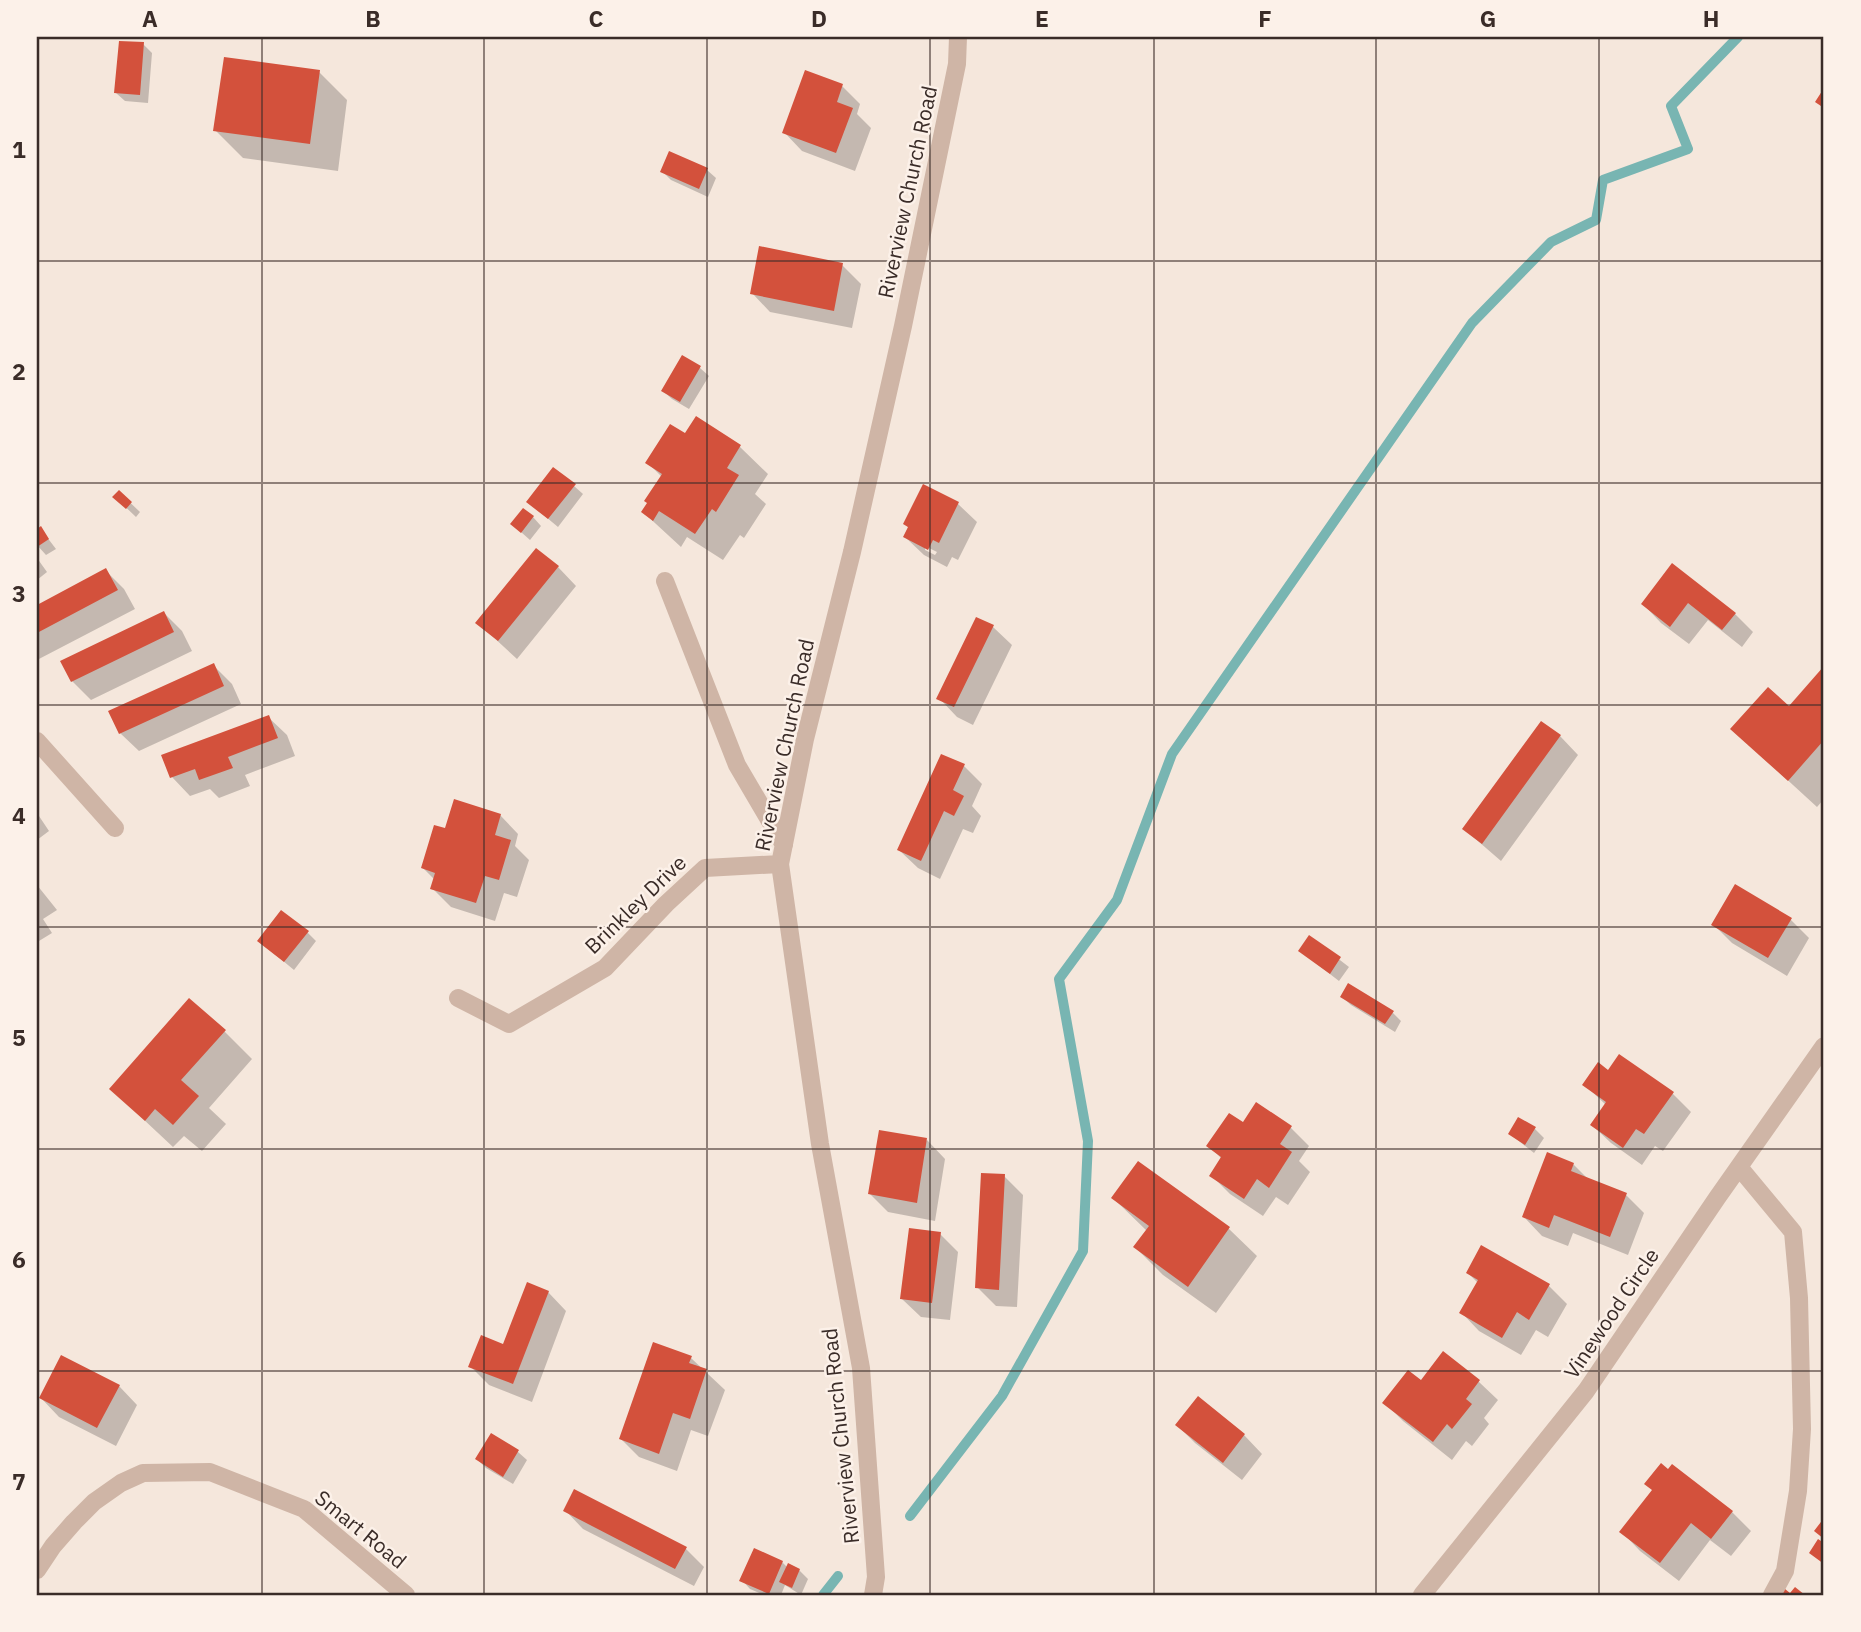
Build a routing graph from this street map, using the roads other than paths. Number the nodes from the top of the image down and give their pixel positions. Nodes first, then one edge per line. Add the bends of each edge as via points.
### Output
1 (958, 37) edge
2 (665, 581) dead end
3 (37, 741) edge
4 (116, 828) dead end
5 (785, 845) junction
6 (780, 864) junction
7 (458, 998) dead end
8 (1824, 1046) edge
9 (1739, 1167) junction
10 (37, 1570) edge
11 (406, 1595) edge
12 (873, 1595) edge
13 (1422, 1595) edge
14 (1772, 1595) edge

1 - 5 street, Riverview Church Road via 957,64 903,326 805,739
2 - 5 street via 737,765
3 - 4 street
5 - 6 street, Riverview Church Road
6 - 7 street, Brinkley Drive via 705,868 605,968 509,1024
6 - 12 street, Riverview Church Road via 820,1144 861,1368 876,1577
8 - 9 street, Vinewood Circle
9 - 13 street, Vinewood Circle via 1586,1391
9 - 14 street via 1793,1232 1800,1298 1798,1491 1786,1571
10 - 11 street, Smart Road via 74,1522 121,1483 143,1473 210,1472 304,1509

